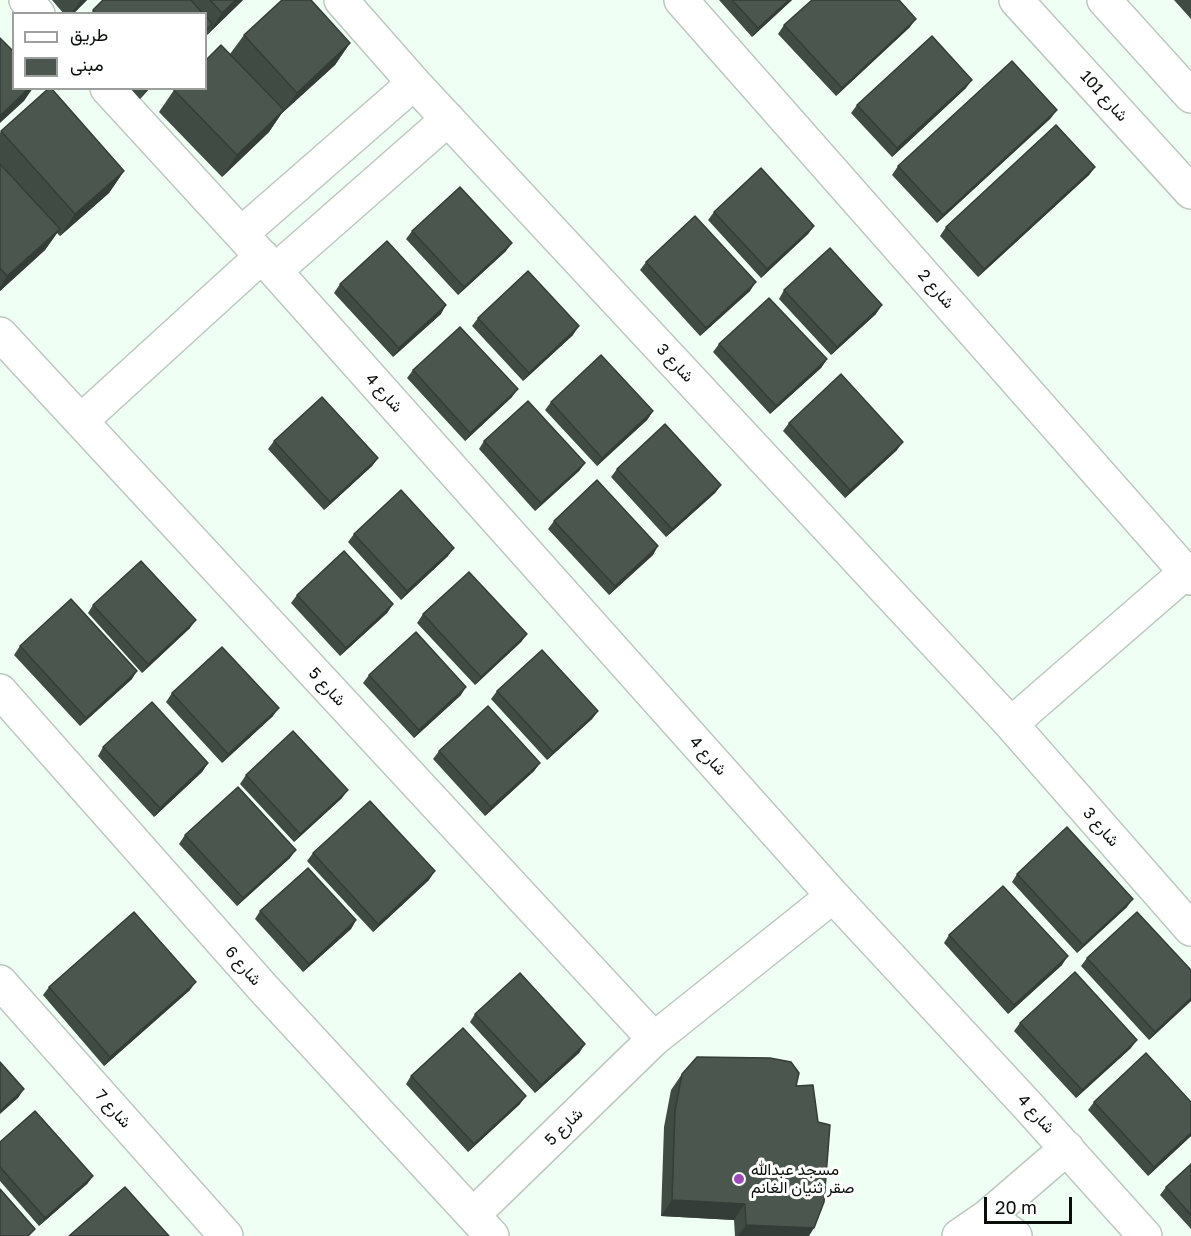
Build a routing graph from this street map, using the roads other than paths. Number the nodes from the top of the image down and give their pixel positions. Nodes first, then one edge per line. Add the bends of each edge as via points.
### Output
1 (26, 0) edge
2 (341, 0) edge
3 (681, 0) edge
4 (1016, 0) edge
5 (1104, 0) edge
6 (36, 12) edge
7 (414, 82) junction
8 (109, 90) edge
9 (1191, 96) edge
10 (448, 119) junction
11 (1191, 192) edge
12 (259, 254) junction
13 (0, 334) edge
14 (81, 421) junction
15 (1188, 575) edge
16 (0, 691) edge
17 (1011, 724) junction
18 (833, 897) junction
19 (1191, 929) edge
20 (0, 982) edge
21 (654, 1039) junction
22 (1066, 1148) junction
23 (988, 1216) junction
24 (483, 1226) edge
25 (226, 1236) edge
26 (959, 1236) edge
27 (1015, 1236) edge
28 (1145, 1236) edge

1 - 6 street
2 - 7 street, شارع 3
3 - 15 street, شارع 2
4 - 11 street, شارع 101
5 - 9 street
7 - 10 street, شارع 3
7 - 12 street
8 - 12 street, شارع 4
10 - 12 street
10 - 17 street, شارع 3
12 - 14 street
12 - 18 street, شارع 4
13 - 14 street, شارع 5
14 - 21 street, شارع 5
15 - 17 street
16 - 24 street, شارع 6 via 264,989
17 - 19 street, شارع 3
18 - 21 street, شارع 5
18 - 22 street, شارع 4
20 - 25 street, شارع 7
21 - 24 street, شارع 5
22 - 23 street
22 - 28 street, شارع 4
23 - 26 street
23 - 27 street

